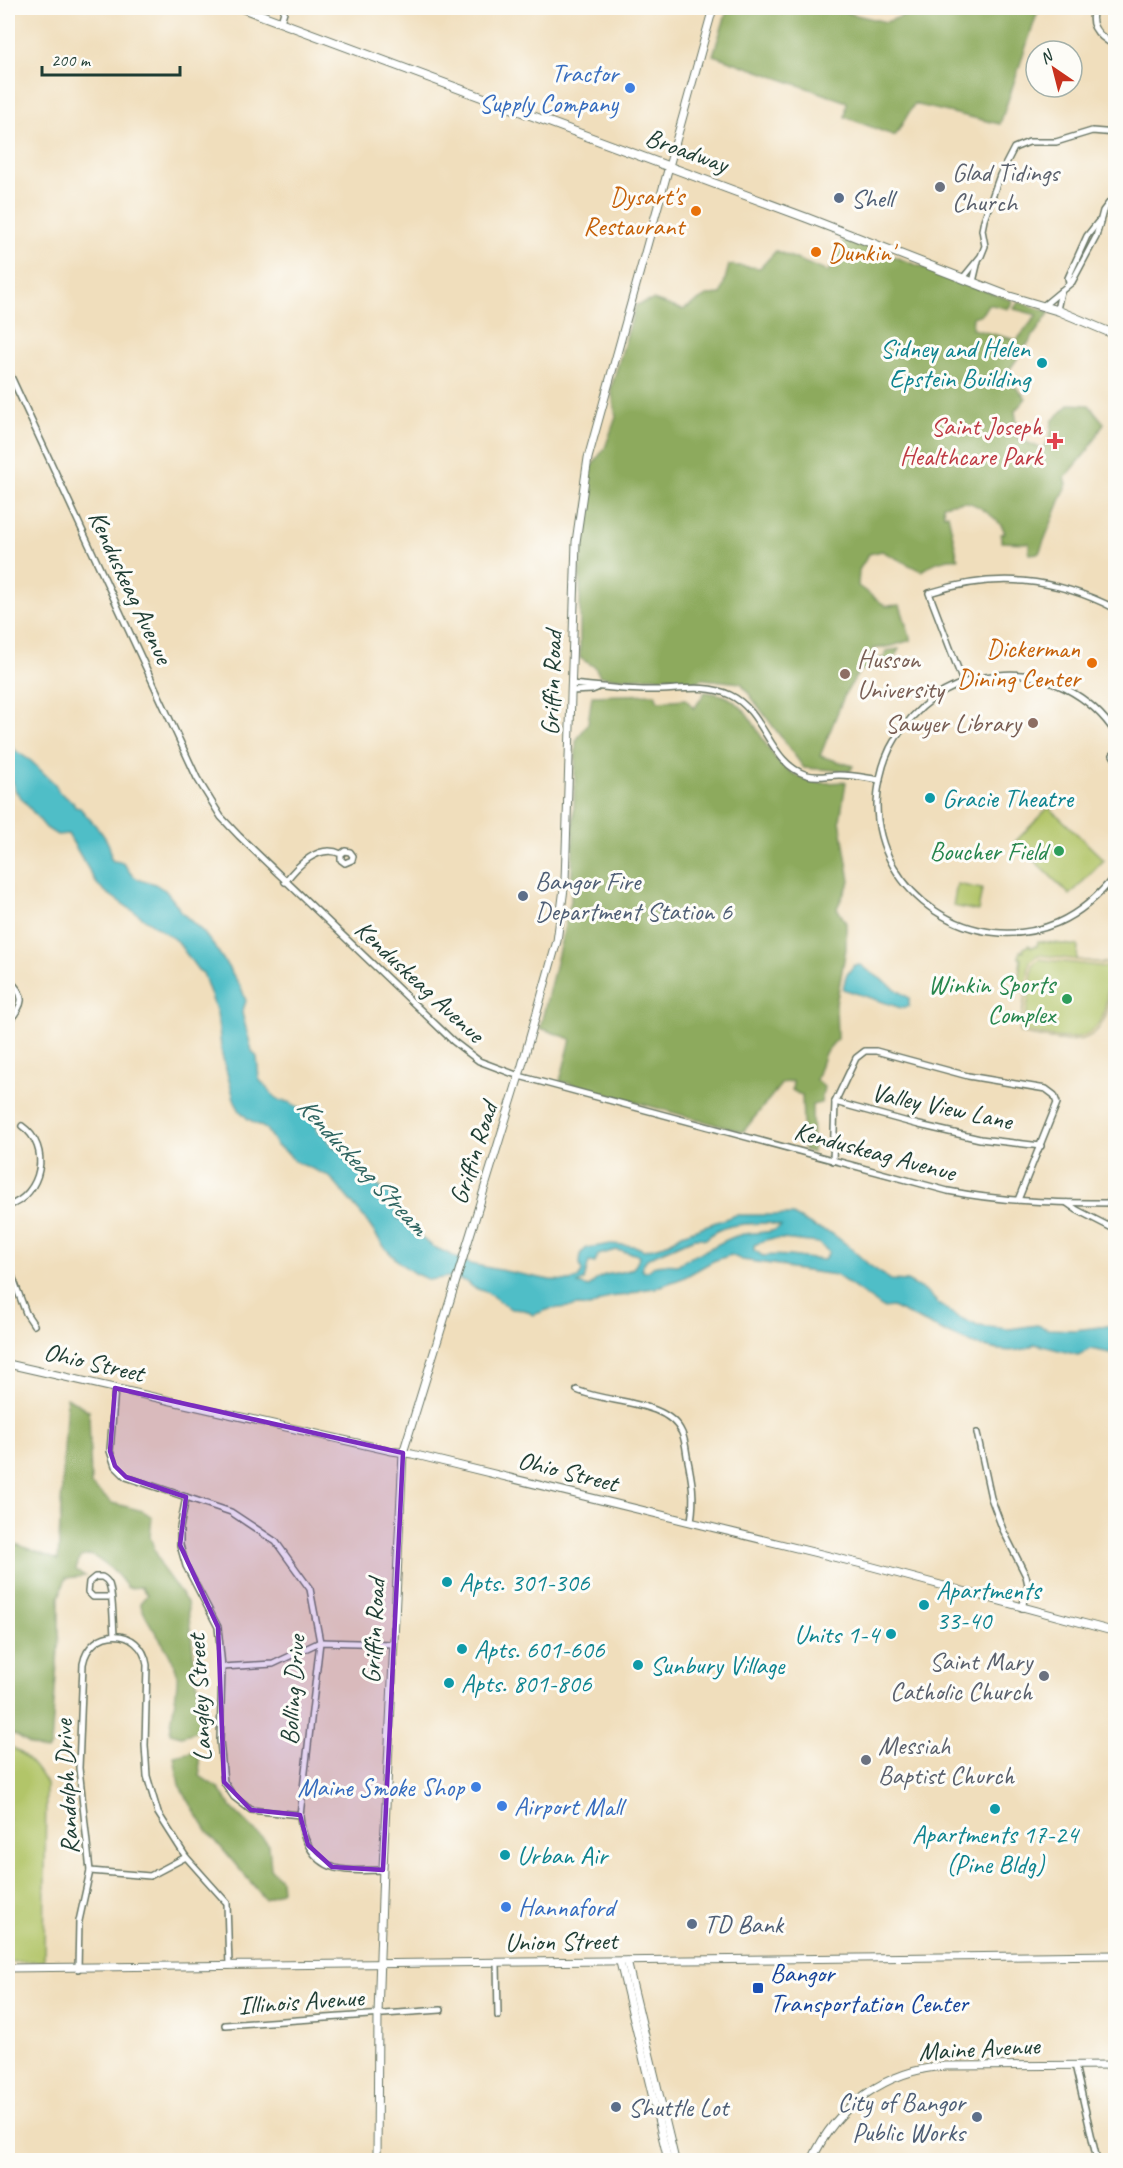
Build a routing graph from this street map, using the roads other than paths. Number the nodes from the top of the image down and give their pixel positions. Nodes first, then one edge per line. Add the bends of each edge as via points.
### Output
1 (242, 8) edge
2 (285, 8) edge
3 (713, 8) edge
4 (1095, 8) edge
5 (281, 22) junction
6 (1116, 46) edge
7 (1116, 134) edge
8 (669, 166) junction
9 (1116, 194) edge
10 (978, 261) junction
11 (963, 278) junction
12 (973, 282) junction
13 (1061, 291) junction
14 (1043, 306) junction
15 (1057, 310) junction
16 (1116, 335) edge
17 (8, 370) edge
18 (1116, 609) edge
19 (963, 682) junction
20 (571, 688) junction
21 (1116, 734) edge
22 (1116, 752) edge
23 (1116, 760) edge
24 (880, 780) junction
25 (341, 854) dead end
26 (1116, 874) edge
27 (285, 882) junction
28 (8, 980) edge
29 (8, 1022) edge
30 (519, 1076) junction
31 (835, 1102) junction
32 (22, 1126) dead end
33 (1041, 1146) junction
34 (833, 1161) junction
35 (1018, 1200) junction
36 (1067, 1203) junction
37 (1116, 1203) edge
38 (8, 1206) edge
39 (1116, 1230) edge
40 (8, 1264) edge
41 (34, 1325) dead end
42 (8, 1364) edge
43 (115, 1388) junction
44 (577, 1390) dead end
45 (977, 1433) dead end
46 (403, 1453) junction
47 (186, 1497) junction
48 (691, 1521) junction
49 (111, 1597) junction
50 (1022, 1608) junction
51 (1116, 1632) edge
52 (114, 1635) junction
53 (320, 1642) junction
54 (393, 1644) junction
55 (222, 1667) junction
56 (300, 1815) junction
57 (186, 1857) junction
58 (90, 1870) junction
59 (383, 1870) junction
60 (1116, 1955) edge
61 (624, 1961) junction
62 (497, 1963) junction
63 (380, 1964) junction
64 (230, 1966) junction
65 (8, 1968) edge
66 (78, 1969) junction
67 (441, 2010) dead end
68 (378, 2015) junction
69 (498, 2016) dead end
70 (225, 2025) dead end
71 (1075, 2065) junction
72 (1116, 2065) edge
73 (377, 2160) edge
74 (668, 2160) edge
75 (675, 2160) edge
76 (812, 2160) edge
77 (1097, 2160) edge

1 - 5 main road, Broadway
2 - 5 street
3 - 8 main road, Griffin Road
4 - 6 street via 1095,29
5 - 8 main road, Broadway
7 - 10 street via 1092,131 1056,142 1029,142 1014,148 999,175 986,213 982,226 985,246
8 - 11 main road, Broadway
8 - 20 main road, Griffin Road via 588,458 576,542
9 - 13 street via 1099,220 1096,237 1072,282
10 - 11 street
10 - 12 street
11 - 12 main road, Broadway
12 - 14 main road, Broadway
13 - 14 street
13 - 15 street
14 - 15 main road, Broadway
15 - 16 main road, Broadway
17 - 27 street, Kenduskeag Avenue via 197,778 221,817
18 - 19 street via 1082,592 1043,582 988,580 929,593
19 - 21 street via 1004,675 1046,681 1084,700
19 - 24 street via 934,697 909,719 891,747
20 - 24 street via 592,685 718,690 749,708 788,766 809,776
20 - 30 main road, Griffin Road via 566,881 557,941
22 - 23 street
24 - 26 street via 878,812 890,860 917,898 956,923 989,932 1035,930 1077,912
25 - 27 street via 328,850 312,857
27 - 30 street, Kenduskeag Avenue via 453,1041 479,1061
28 - 29 street via 21,996 20,1007
30 - 34 street, Kenduskeag Avenue
30 - 46 main road, Griffin Road
31 - 33 street, Valley View Lane via 980,1139
31 - 33 street via 856,1058 865,1051 876,1051 968,1076 1046,1089 1057,1103
31 - 34 street
32 - 38 street via 37,1142 39,1168 29,1193
33 - 35 street
34 - 35 street, Kenduskeag Avenue via 948,1191
35 - 36 street, Kenduskeag Avenue
36 - 37 street, Kenduskeag Avenue
36 - 39 street
40 - 41 street
42 - 43 main road, Ohio Street
43 - 46 main road, Ohio Street
43 - 47 street, Bolling Drive via 110,1451 115,1466 126,1477
44 - 48 street via 656,1410 674,1421 682,1432 694,1493
45 - 50 street via 991,1498 1026,1576 1028,1585
46 - 48 main road, Ohio Street
46 - 54 main road, Griffin Road
47 - 53 street, Bolling Drive via 231,1512 276,1542 310,1588
47 - 55 street, Langley Street via 180,1545 186,1566 218,1627
48 - 50 main road, Ohio Street
49 - 49 street via 105,1579 98,1577 90,1582 88,1588 93,1597
49 - 52 street
50 - 51 main road, Ohio Street
52 - 57 street via 130,1639 145,1655 147,1776 158,1813
52 - 58 street, Randolph Drive via 95,1642 83,1664 79,1768
53 - 54 street
53 - 55 street via 273,1664
53 - 56 street, Bolling Drive
54 - 59 main road, Griffin Road
55 - 56 street, Langley Street via 220,1741 224,1782 234,1797 251,1810
56 - 59 street, Bolling Drive via 300,1829 308,1845 332,1867
57 - 58 street via 150,1876
57 - 64 street via 227,1903
58 - 66 street, Randolph Drive via 79,1921
59 - 63 main road, Griffin Road
60 - 61 main road, Union Street
61 - 62 main road, Union Street
61 - 74 main road
61 - 75 main road
62 - 63 main road, Union Street
62 - 69 street
63 - 64 main road, Union Street
63 - 68 main road, Griffin Road
64 - 66 main road, Union Street
65 - 66 main road, Union Street
67 - 68 street, Illinois Avenue
68 - 70 street, Illinois Avenue
68 - 73 main road, Griffin Road
71 - 72 main road, Maine Avenue
71 - 76 main road, Maine Avenue via 939,2067 902,2074 844,2111
71 - 77 street

